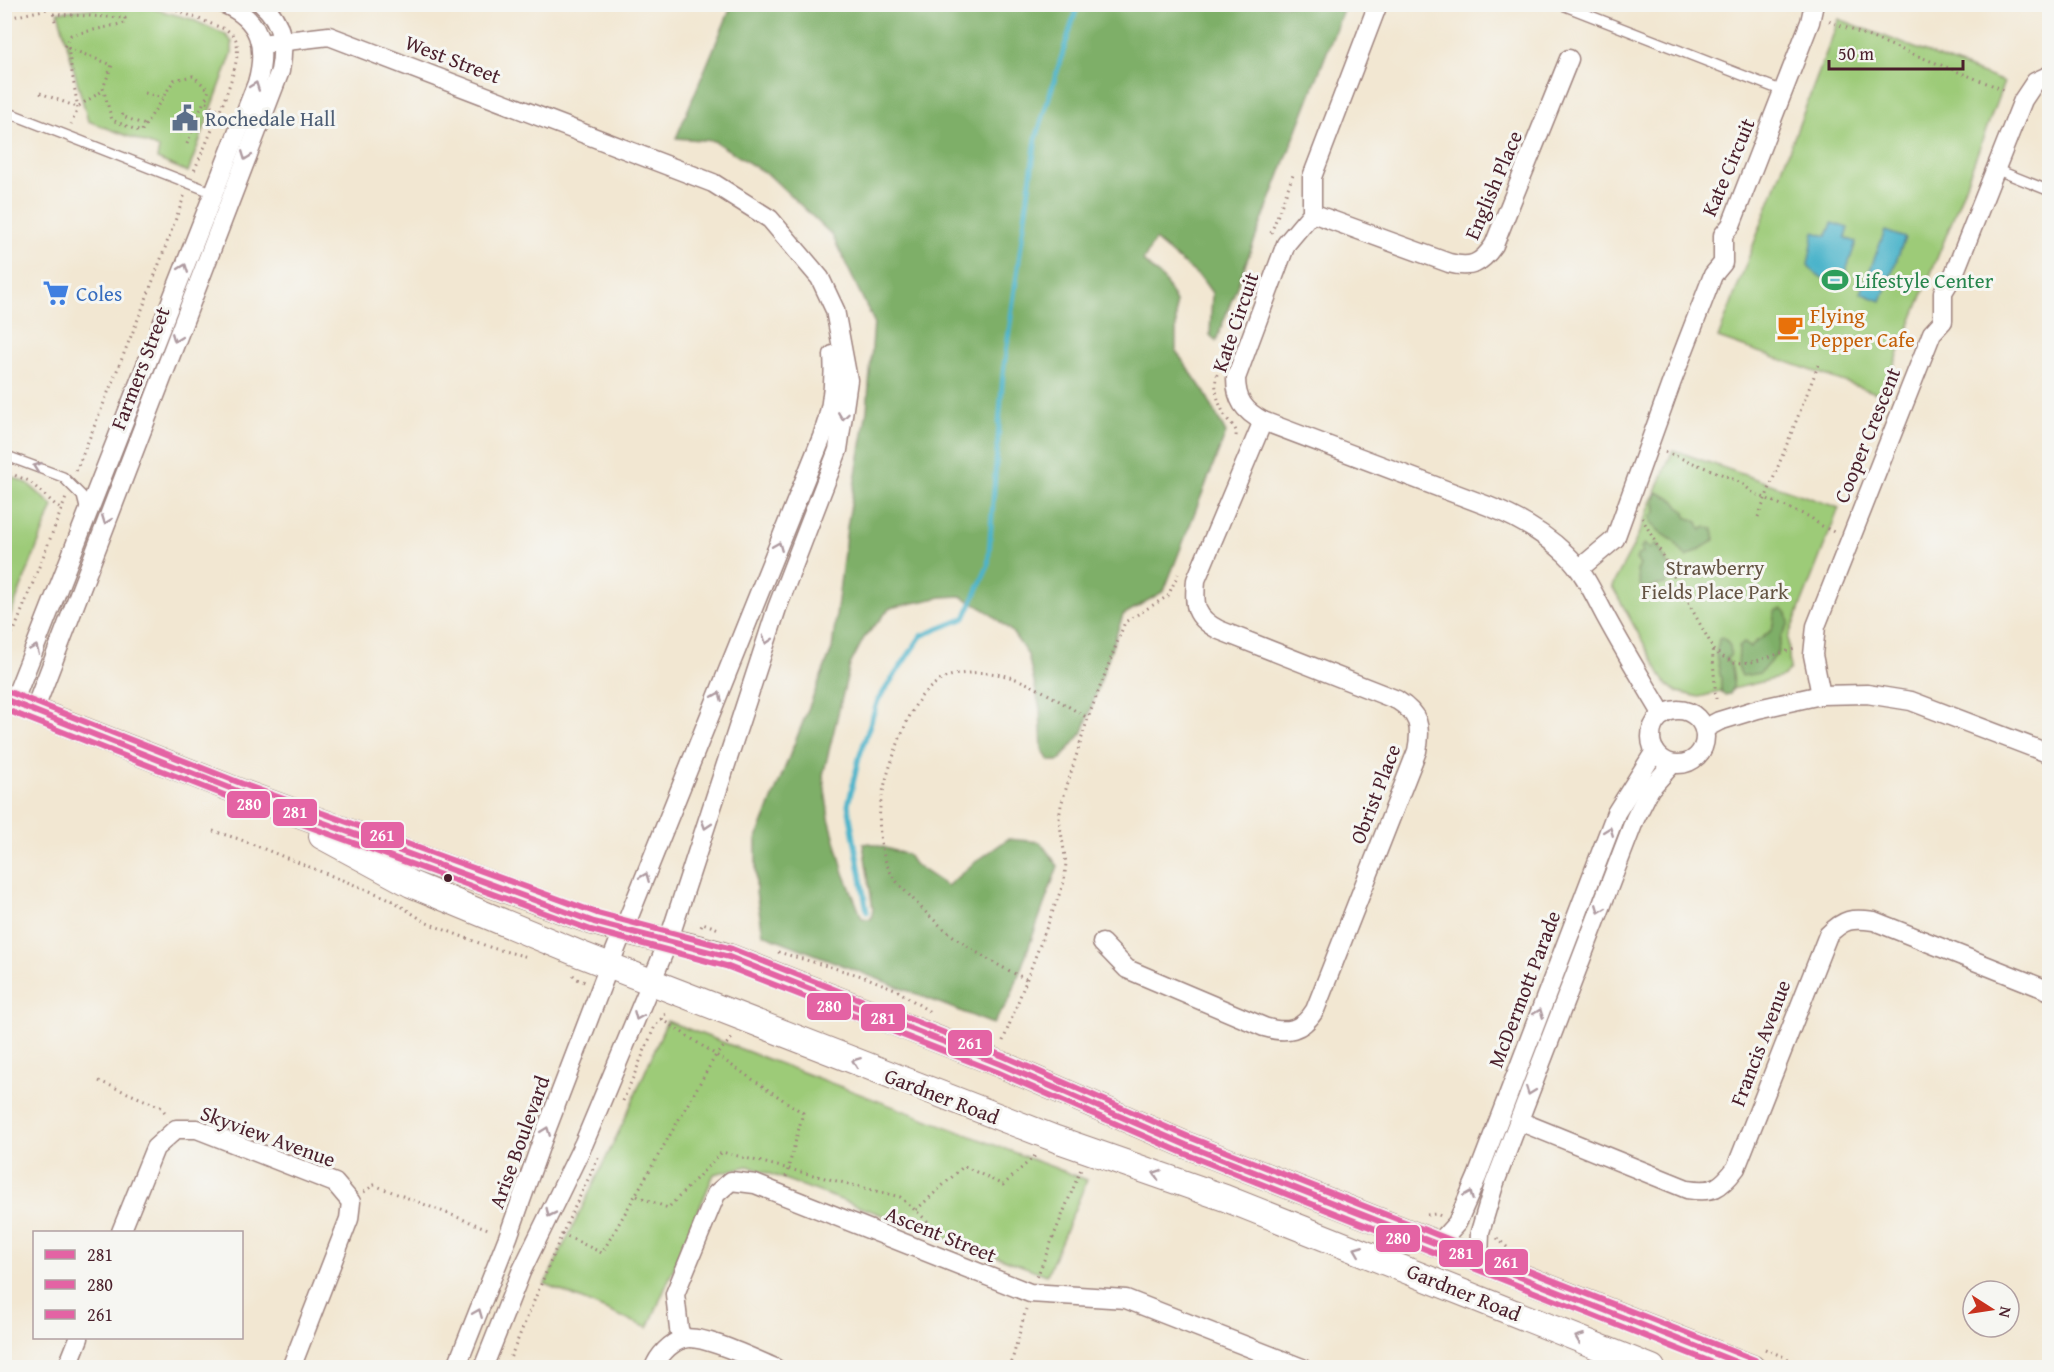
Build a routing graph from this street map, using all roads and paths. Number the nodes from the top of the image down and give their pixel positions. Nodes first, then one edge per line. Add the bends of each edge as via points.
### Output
1 (79, 4) edge
2 (154, 4) edge
3 (224, 4) edge
4 (262, 4) edge
5 (1378, 4) edge
6 (1560, 4) edge
7 (1814, 4) edge
8 (52, 8) junction
9 (54, 14) junction
10 (4, 19) edge
11 (1828, 21) dead end
12 (56, 25) dead end
13 (282, 41) junction
14 (261, 44) junction
15 (68, 48) junction
16 (1569, 59) dead end
17 (2049, 75) edge
18 (104, 90) junction
19 (1783, 91) junction
20 (2009, 92) dead end
21 (40, 93) dead end
22 (145, 93) dead end
23 (163, 98) junction
24 (204, 100) junction
25 (77, 107) junction
26 (4, 111) edge
27 (219, 111) junction
28 (123, 114) dead end
29 (146, 125) junction
30 (71, 126) dead end
31 (187, 144) dead end
32 (1995, 169) junction
33 (194, 171) dead end
34 (2049, 191) edge
35 (185, 192) dead end
36 (221, 196) junction
37 (1312, 213) junction
38 (820, 278) junction
39 (1820, 361) dead end
40 (1263, 421) junction
41 (1663, 451) dead end
42 (4, 455) edge
43 (4, 471) edge
44 (76, 471) dead end
45 (66, 496) dead end
46 (1766, 499) junction
47 (61, 510) junction
48 (1639, 514) dead end
49 (1758, 517) dead end
50 (87, 518) junction
51 (1836, 532) dead end
52 (1579, 569) junction
53 (1196, 580) junction
54 (756, 600) junction
55 (777, 608) junction
56 (4, 643) edge
57 (1798, 649) dead end
58 (1713, 650) junction
59 (1821, 695) junction
60 (1716, 699) dead end
61 (17, 704) edge
62 (1663, 715) junction
63 (1088, 718) junction
64 (1704, 729) junction
65 (1654, 751) junction
66 (2049, 754) edge
67 (1672, 764) junction
68 (245, 794) junction
69 (623, 931) junction
70 (668, 942) junction
71 (1102, 943) dead end
72 (609, 966) junction
73 (1026, 979) junction
74 (652, 982) junction
75 (2049, 991) edge
76 (662, 1019) dead end
77 (735, 1036) dead end
78 (1003, 1041) dead end
79 (716, 1055) junction
80 (99, 1081) dead end
81 (1519, 1121) junction
82 (176, 1129) junction
83 (1186, 1144) junction
84 (1037, 1154) dead end
85 (1081, 1169) dead end
86 (782, 1195) junction
87 (1225, 1198) junction
88 (351, 1202) junction
89 (916, 1210) dead end
90 (488, 1229) dead end
91 (122, 1231) edge
92 (562, 1234) dead end
93 (1438, 1244) junction
94 (1479, 1259) junction
95 (1030, 1293) junction
96 (79, 1339) edge
97 (683, 1339) junction
98 (67, 1368) edge
99 (291, 1368) edge
100 (456, 1368) edge
101 (483, 1368) edge
102 (654, 1368) edge
103 (775, 1368) edge
104 (1010, 1368) edge
105 (1302, 1368) edge
106 (1653, 1368) edge
107 (1752, 1368) edge

1 - 8 path
2 - 27 path via 199,18 234,36 238,54 235,71
3 - 14 street via 251,23
4 - 13 street via 273,14
5 - 37 street via 1312,177
6 - 19 lane
7 - 19 street, Kate Circuit
8 - 9 path
8 - 10 path
9 - 12 path
9 - 15 path via 125,18 125,23 71,35 64,47
11 - 20 path
13 - 14 street, West Street
13 -> 36 street, Farmers Street via 280,71
13 - 38 street, West Street via 329,36 713,183 770,219
36 -> 14 street, Farmers Street via 257,83 263,55
15 - 18 path via 112,65
15 - 25 path
16 - 37 street, English Place via 1494,245 1476,263 1449,263
17 - 32 street, Cooper Crescent via 2035,82 2024,100
18 - 25 path
18 - 29 path via 112,120 141,132
19 - 52 street, Kate Circuit via 1731,225 1723,235 1723,263 1708,286 1615,539
21 - 25 path
22 - 23 path
23 - 24 path via 174,80 193,76 209,90
23 - 29 path
24 - 27 path
24 - 31 path
25 - 30 path
26 - 36 lane
27 - 33 path
28 - 29 path
32 - 34 lane
32 - 59 street, Cooper Crescent via 1954,274 1943,292 1943,321 1932,333 1816,626 1813,656
35 - 44 path
50 -> 36 street, Farmers Street
36 -> 61 street, Farmers Street
37 - 40 street, Kate Circuit via 1286,244 1236,378 1240,403 1249,414
54 -> 38 street, Arise Boulevard via 829,419 835,379 831,326
38 -> 55 street via 835,310 848,380 838,450
39 - 46 path
40 - 52 street, Kate Circuit via 1516,517 1566,554
40 - 53 street, Obrist Place
41 - 46 path via 1724,475
50 -> 42 lane via 82,496 63,477
43 - 47 path via 29,481
45 - 47 path
46 - 49 path
46 - 51 path
47 - 56 path via 14,631
48 - 58 path
61 -> 50 street, Farmers Street
52 - 62 street, Kate Circuit
53 - 63 path via 1179,573 1168,596 1125,622
53 - 71 street, Obrist Place via 1194,602 1208,624 1410,708 1420,733 1417,751 1307,1022 1281,1032 1264,1027 1127,969
54 - 55 street
69 -> 54 street, Arise Boulevard
55 -> 70 street
57 - 58 path via 1752,663 1733,662
58 - 60 path
59 - 64 street via 1758,709
59 - 66 street via 1867,694 1911,701
61 - 68 street, Gardner Road
62 - 64 street via 1681,710 1690,713
62 - 65 street via 1651,733
63 - 73 path via 1061,805 1064,882
63 - 73 path via 1019,679 997,674 952,675 932,686 918,701 884,789 880,835 894,878 930,918 967,947
64 - 67 street via 1705,739 1698,756 1690,762
65 - 67 street
93 -> 65 street, McDermott Parade via 1457,1223 1477,1177 1616,813
67 -> 81 street, McDermott Parade via 1650,789 1635,819
68 - 69 street, Gardner Road
68 - 72 street, Gardner Road via 411,884
69 - 70 street, Gardner Road
69 - 72 street, Arise Boulevard
70 - 74 street
70 - 83 street, Gardner Road via 729,957 1000,1064
72 - 74 street, Gardner Road
100 -> 72 street, Arise Boulevard
73 - 78 path
87 -> 74 street, Gardner Road via 1056,1139
74 -> 101 street via 584,1143 521,1272
75 - 81 street, Francis Avenue via 1874,921 1856,919 1840,923 1828,935 1736,1168 1714,1190 1687,1189
76 - 79 path
77 - 79 path
79 - 86 path via 802,1113
79 - 92 path via 602,1253
80 - 82 path via 161,1107
81 - 94 street, McDermott Parade via 1480,1232
82 - 88 street, Skyview Avenue via 197,1129 335,1183
82 - 91 street, Skyview Avenue via 155,1148
83 - 87 street via 1183,1162 1217,1183
83 - 93 street, Gardner Road
84 - 89 path via 1003,1185 964,1166
85 - 95 path
86 - 95 street, Ascent Street
86 - 97 street, Ascent Street via 755,1184 731,1181 716,1194 675,1294
106 -> 87 street, Gardner Road
88 - 90 path via 374,1185
88 - 99 street via 349,1219
93 - 94 street, Gardner Road
94 - 107 street, Gardner Road
95 - 104 path
95 - 105 street, Ascent Street via 1126,1299
96 - 98 street
97 - 102 street via 658,1356
97 - 103 street via 705,1340

